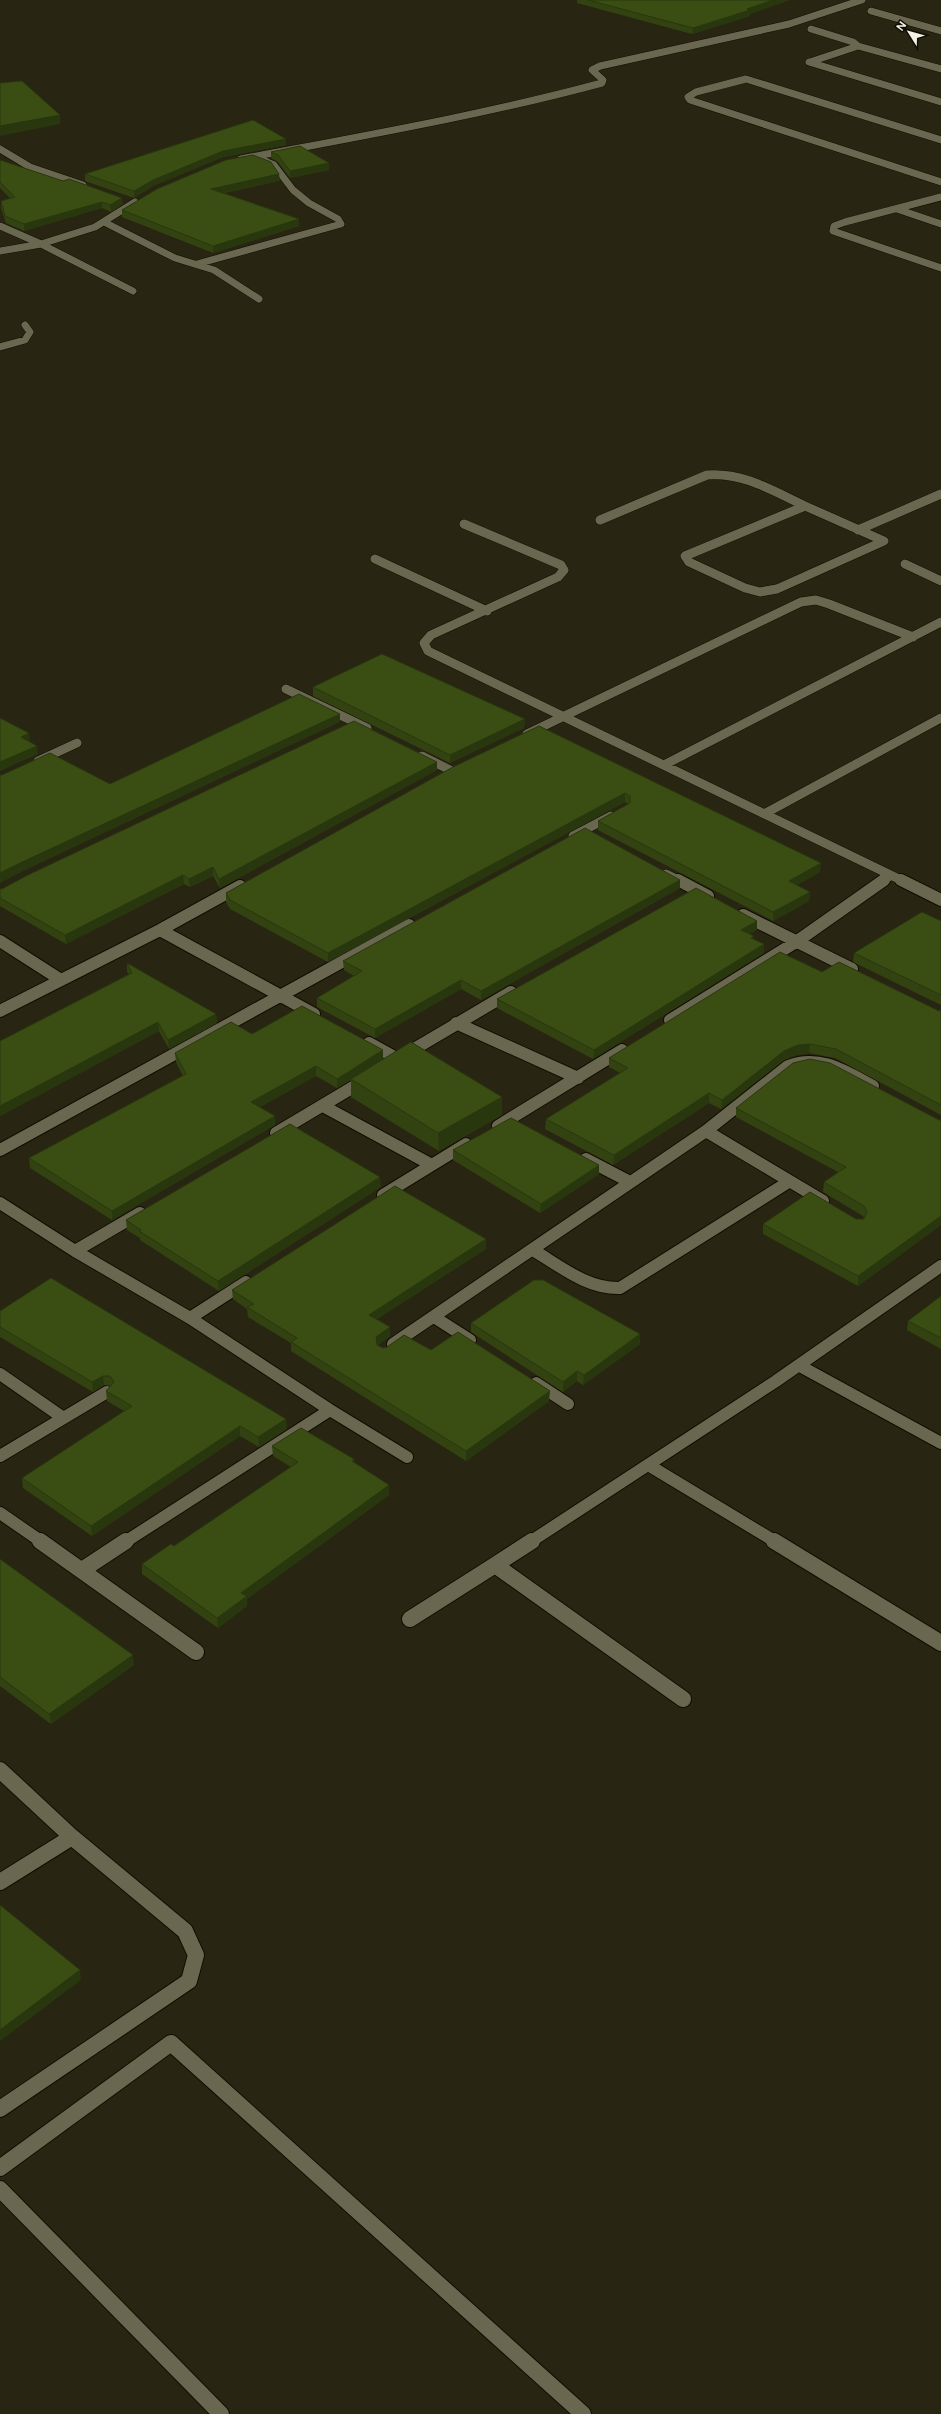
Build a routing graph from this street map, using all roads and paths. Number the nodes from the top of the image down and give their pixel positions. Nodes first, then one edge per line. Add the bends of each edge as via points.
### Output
1 (862, 0) edge
2 (871, 11) dead end
3 (811, 29) dead end
4 (941, 31) edge
5 (858, 46) junction
6 (941, 70) edge
7 (941, 102) edge
8 (941, 140) edge
9 (0, 149) edge
10 (255, 157) junction
11 (236, 159) edge
12 (941, 182) edge
13 (89, 187) edge
14 (941, 197) edge
15 (126, 200) edge
16 (896, 209) junction
17 (104, 222) junction
18 (941, 224) edge
19 (0, 226) edge
20 (41, 244) junction
21 (0, 251) edge
22 (197, 264) junction
23 (941, 268) edge
24 (133, 291) dead end
25 (259, 299) dead end
26 (25, 325) dead end
27 (0, 347) edge
28 (941, 494) edge
29 (804, 506) junction
30 (600, 520) dead end
31 (464, 524) dead end
32 (858, 530) junction
33 (375, 559) dead end
34 (905, 564) dead end
35 (941, 580) edge
36 (487, 611) junction
37 (941, 622) edge
38 (913, 637) junction
39 (286, 689) dead end
40 (562, 718) junction
41 (941, 718) edge
42 (355, 722) junction
43 (340, 729) edge
44 (375, 733) edge
45 (520, 737) edge
46 (77, 743) dead end
47 (410, 750) edge
48 (28, 765) edge
49 (664, 765) junction
50 (436, 777) edge
51 (618, 812) edge
52 (764, 814) junction
53 (585, 830) junction
54 (598, 838) edge
55 (564, 841) edge
56 (653, 867) edge
57 (890, 876) junction
58 (249, 880) edge
59 (694, 889) junction
60 (681, 897) edge
61 (715, 900) edge
62 (941, 900) edge
63 (735, 910) edge
64 (418, 920) edge
65 (160, 930) junction
66 (0, 941) edge
67 (796, 942) junction
68 (865, 976) edge
69 (61, 980) junction
70 (518, 988) edge
71 (280, 995) junction
72 (0, 1011) edge
73 (322, 1018) edge
74 (456, 1023) junction
75 (657, 1028) edge
76 (356, 1036) edge
77 (631, 1045) edge
78 (398, 1059) junction
79 (386, 1067) edge
80 (373, 1075) edge
81 (578, 1078) junction
82 (881, 1090) edge
83 (323, 1106) junction
84 (511, 1119) junction
85 (525, 1126) edge
86 (491, 1130) edge
87 (706, 1131) junction
88 (268, 1138) edge
89 (477, 1138) edge
90 (0, 1150) edge
91 (574, 1153) edge
92 (430, 1164) junction
93 (790, 1181) junction
94 (630, 1182) junction
95 (0, 1203) edge
96 (370, 1203) edge
97 (151, 1207) edge
98 (834, 1207) edge
99 (533, 1250) junction
100 (75, 1251) junction
101 (941, 1266) edge
102 (256, 1275) edge
103 (434, 1317) junction
104 (190, 1318) junction
105 (481, 1348) edge
106 (383, 1350) edge
107 (800, 1366) junction
108 (0, 1374) edge
109 (528, 1378) edge
110 (107, 1392) edge
111 (568, 1404) dead end
112 (330, 1410) junction
113 (62, 1417) junction
114 (941, 1443) edge
115 (0, 1456) edge
116 (407, 1456) dead end
117 (650, 1466) junction
118 (0, 1513) edge
119 (495, 1565) junction
120 (82, 1570) junction
121 (410, 1619) dead end
122 (941, 1643) edge
123 (196, 1652) dead end
124 (684, 1699) dead end
125 (0, 1770) edge
126 (72, 1837) junction
127 (0, 1882) edge
128 (0, 2109) edge
129 (0, 2168) edge
130 (0, 2189) edge
131 (221, 2414) edge
132 (583, 2414) edge

1 - 10 street via 789,24 600,66 592,70 603,80 602,83 539,100
2 - 4 street
3 - 5 street via 853,42
5 - 6 street
5 - 7 street via 846,52 808,62
8 - 12 street via 746,79 696,92 688,97
9 - 13 street via 30,167
10 - 11 street
10 - 22 street via 274,165 281,178 305,202 338,219 341,224
14 - 16 street
15 - 17 street via 137,201
16 - 18 street
16 - 23 street via 845,222 834,226 833,231
17 - 20 street
17 - 22 street via 175,258
19 - 20 street
20 - 21 street
20 - 24 street
22 - 25 street via 214,270
26 - 27 street via 30,332 25,340
28 - 32 street
29 - 30 street via 734,475 720,473 707,475
29 - 32 street
29 - 32 street via 685,556 689,562 745,588 760,592 777,588 884,541
31 - 36 street via 561,565 564,570 558,577
33 - 36 street
34 - 35 street
36 - 40 street via 430,635 424,643 428,651
37 - 38 street
38 - 40 street via 829,604 816,600 801,602
38 - 49 street
39 - 42 street
40 - 45 street
40 - 49 street
41 - 52 street
42 - 43 street
42 - 44 street
46 - 48 street
47 - 50 street via 454,768
49 - 52 street
51 - 53 street
52 - 57 street
53 - 54 street
53 - 55 street
56 - 59 street
57 - 62 street
57 - 67 street
58 - 65 street
59 - 60 street
59 - 61 street
63 - 67 street
64 - 71 street
65 - 69 street
65 - 71 street
66 - 69 street
67 - 68 street
67 - 75 street
69 - 72 street
70 - 74 street
71 - 73 street
71 - 90 street
74 - 78 street
74 - 81 street
76 - 78 street
77 - 81 street
78 - 79 street
80 - 83 street
81 - 84 street
82 - 87 street via 832,1065 816,1060 801,1060 788,1066
83 - 88 street
83 - 92 street
84 - 85 street
84 - 86 street
87 - 93 street
87 - 94 street
89 - 92 street
91 - 94 street
92 - 96 street
93 - 98 street
93 - 99 street via 620,1288 610,1290 596,1286
94 - 99 street
95 - 100 street
97 - 100 street
99 - 103 street
100 - 104 street
101 - 107 street
102 - 104 street
103 - 105 street
103 - 106 street
104 - 112 street
107 - 114 street
107 - 117 street
108 - 113 street
109 - 111 street
110 - 113 street
112 - 116 street
112 - 120 street
113 - 115 street
117 - 119 street
117 - 122 street
118 - 120 street
119 - 121 street
119 - 124 street
120 - 123 street
125 - 126 street
126 - 127 street
126 - 128 street via 185,1931 196,1955 189,1981
129 - 132 street via 171,2043
130 - 131 street

